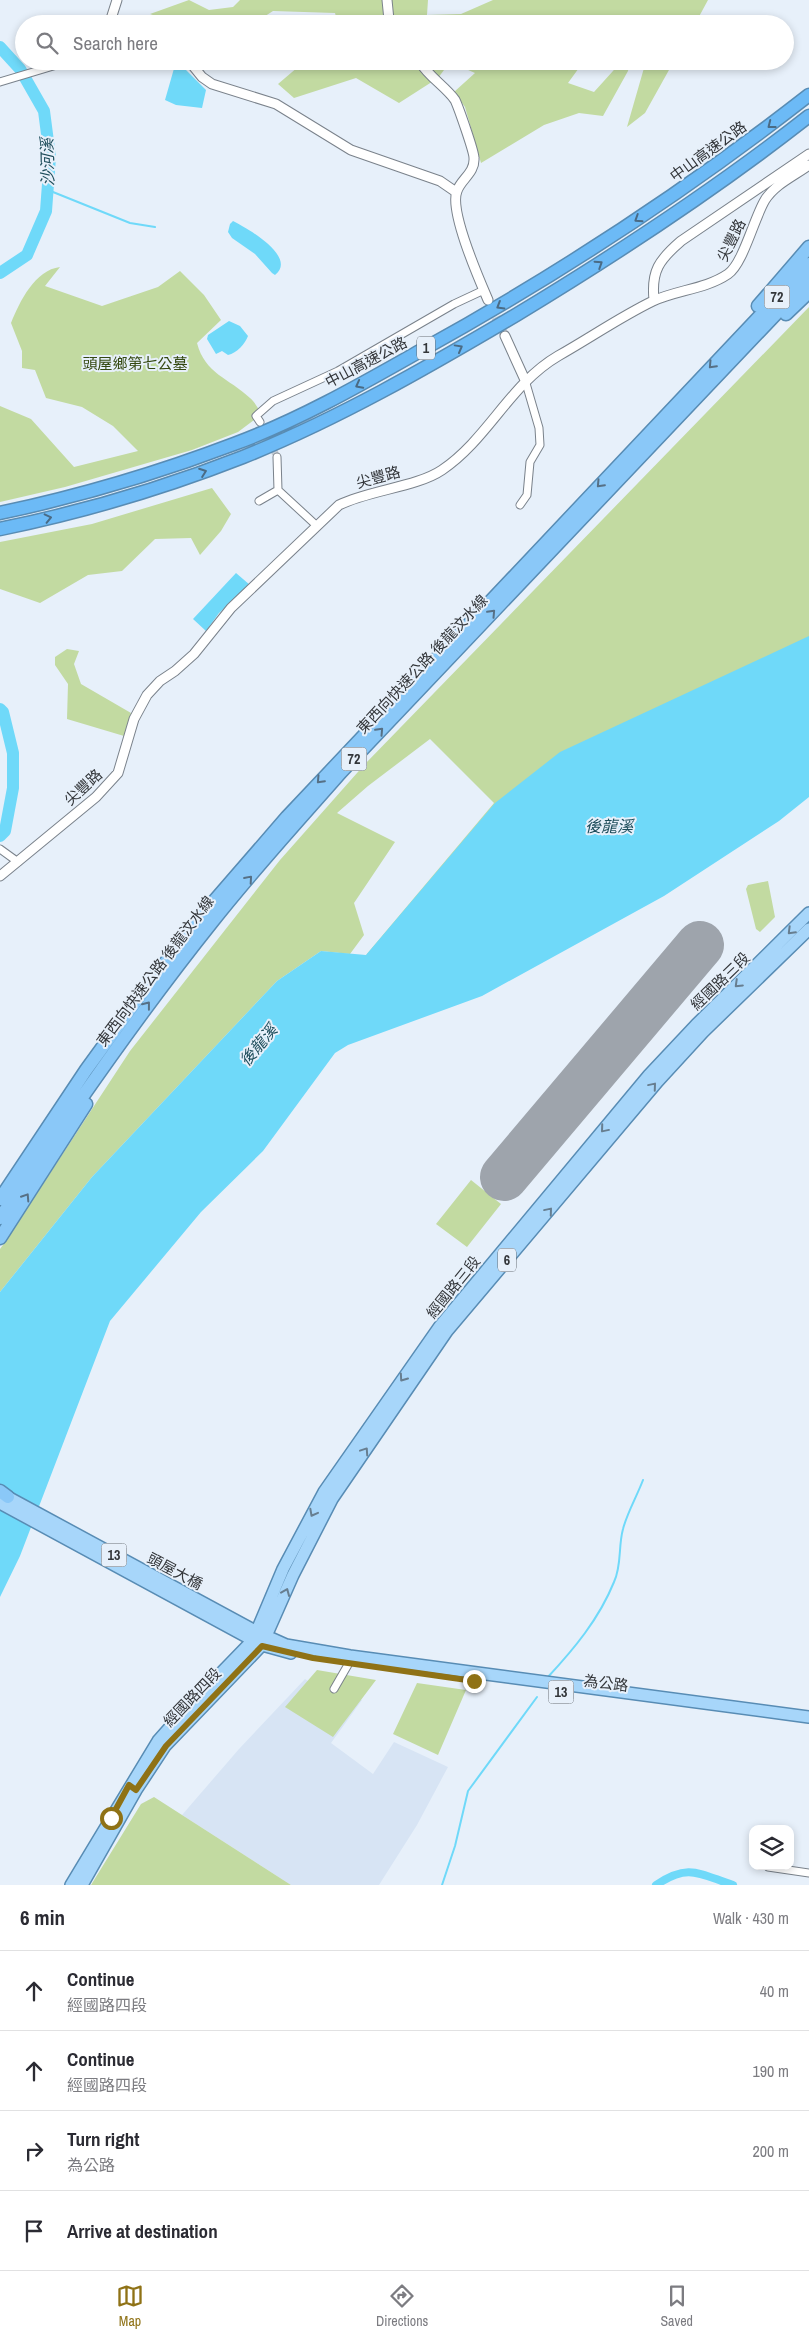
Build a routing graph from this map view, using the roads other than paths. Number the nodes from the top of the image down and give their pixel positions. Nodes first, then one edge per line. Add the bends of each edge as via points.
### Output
1 (117, 0) edge
2 (387, 0) edge
3 (113, 15) edge
4 (388, 15) edge
5 (37, 70) edge
6 (196, 70) edge
7 (425, 70) edge
8 (1, 82) edge
9 (809, 95) edge
10 (809, 116) edge
11 (809, 154) edge
12 (809, 165) edge
13 (456, 192) junction
14 (809, 247) edge
15 (809, 264) edge
16 (809, 279) edge
17 (484, 290) junction
18 (809, 292) edge
19 (488, 300) tunnel mouth
20 (654, 300) junction
21 (749, 333) junction
22 (506, 336) tunnel mouth
23 (526, 380) junction
24 (260, 422) dead end
25 (277, 457) tunnel mouth
26 (278, 490) junction
27 (259, 500) dead end
28 (520, 505) dead end
29 (0, 513) edge
30 (317, 526) junction
31 (0, 529) edge
32 (0, 849) edge
33 (18, 862) junction
34 (0, 876) edge
35 (809, 913) edge
36 (809, 929) edge
37 (136, 1020) junction
38 (86, 1070) junction
39 (0, 1189) edge
40 (0, 1199) edge
41 (0, 1218) edge
42 (0, 1238) edge
43 (2, 1496) edge
44 (260, 1639) junction
45 (349, 1660) junction
46 (334, 1689) dead end
47 (809, 1717) edge
48 (809, 1724) edge
49 (133, 1788) junction
50 (788, 1870) edge
51 (809, 1873) edge
52 (71, 1885) edge
53 (82, 1885) edge

1 - 3 street
2 - 4 street
5 - 8 street
6 - 13 street via 212,84 276,104 351,150 440,181
7 - 13 street via 455,100 474,158 472,170
9 -> 29 highway, 中山高速公路 / 1 via 667,200 568,265 473,322 322,404 236,444 182,463
31 -> 10 highway, 1 via 65,514 188,478 330,418 577,279 677,213
11 - 20 street via 669,251 657,266 652,286
12 - 20 street, 尖豐路 via 776,187 765,200 730,273 717,281
13 - 17 street via 456,213
14 - 21 highway via 754,310
15 - 21 highway, 東西向快速公路 後龍汶水線 / 72
16 - 21 highway, 東西向快速公路 後龍汶水線 / 72
17 - 19 street
17 - 24 street via 338,371 273,400 256,416
18 - 21 highway via 762,335
20 - 23 street, 尖豐路 via 557,357
37 -> 21 highway, 東西向快速公路 後龍汶水線 / 72 via 213,920 341,772
21 -> 38 highway, 東西向快速公路 後龍汶水線 / 72 via 286,816 203,914
22 - 23 street
23 - 28 street via 539,428 540,445 530,462 527,495
23 - 30 street, 尖豐路 via 482,431 442,470 339,504
25 - 26 street
26 - 27 street
26 - 30 street
30 - 33 street, 尖豐路 via 231,608 194,654 160,680 147,695 134,719 118,773 96,797
32 - 33 street
33 - 34 street, 尖豐路
35 -> 44 main road, 經國路三段 / 6 via 696,1024 649,1076 440,1326 324,1492 283,1569
44 -> 36 main road, 經國路三段 / 6 via 332,1499 448,1331 658,1081 703,1032
37 - 41 highway, 東西向快速公路 後龍汶水線 / 72
42 -> 37 highway
38 - 39 highway via 67,1090
38 - 40 highway, 東西向快速公路 後龍汶水線 / 72
43 - 44 main road, 頭屋大橋 / 13
44 - 45 main road, 為公路 / 13 via 313,1658
44 - 49 main road, 經國路四段 / 6
45 - 46 street
45 - 47 main road, 為公路 / 13
45 - 48 main road, 為公路 / 13
49 - 52 main road, 經國路四段 / 6
49 - 53 main road, 經國路四段 / 6
50 - 51 street

